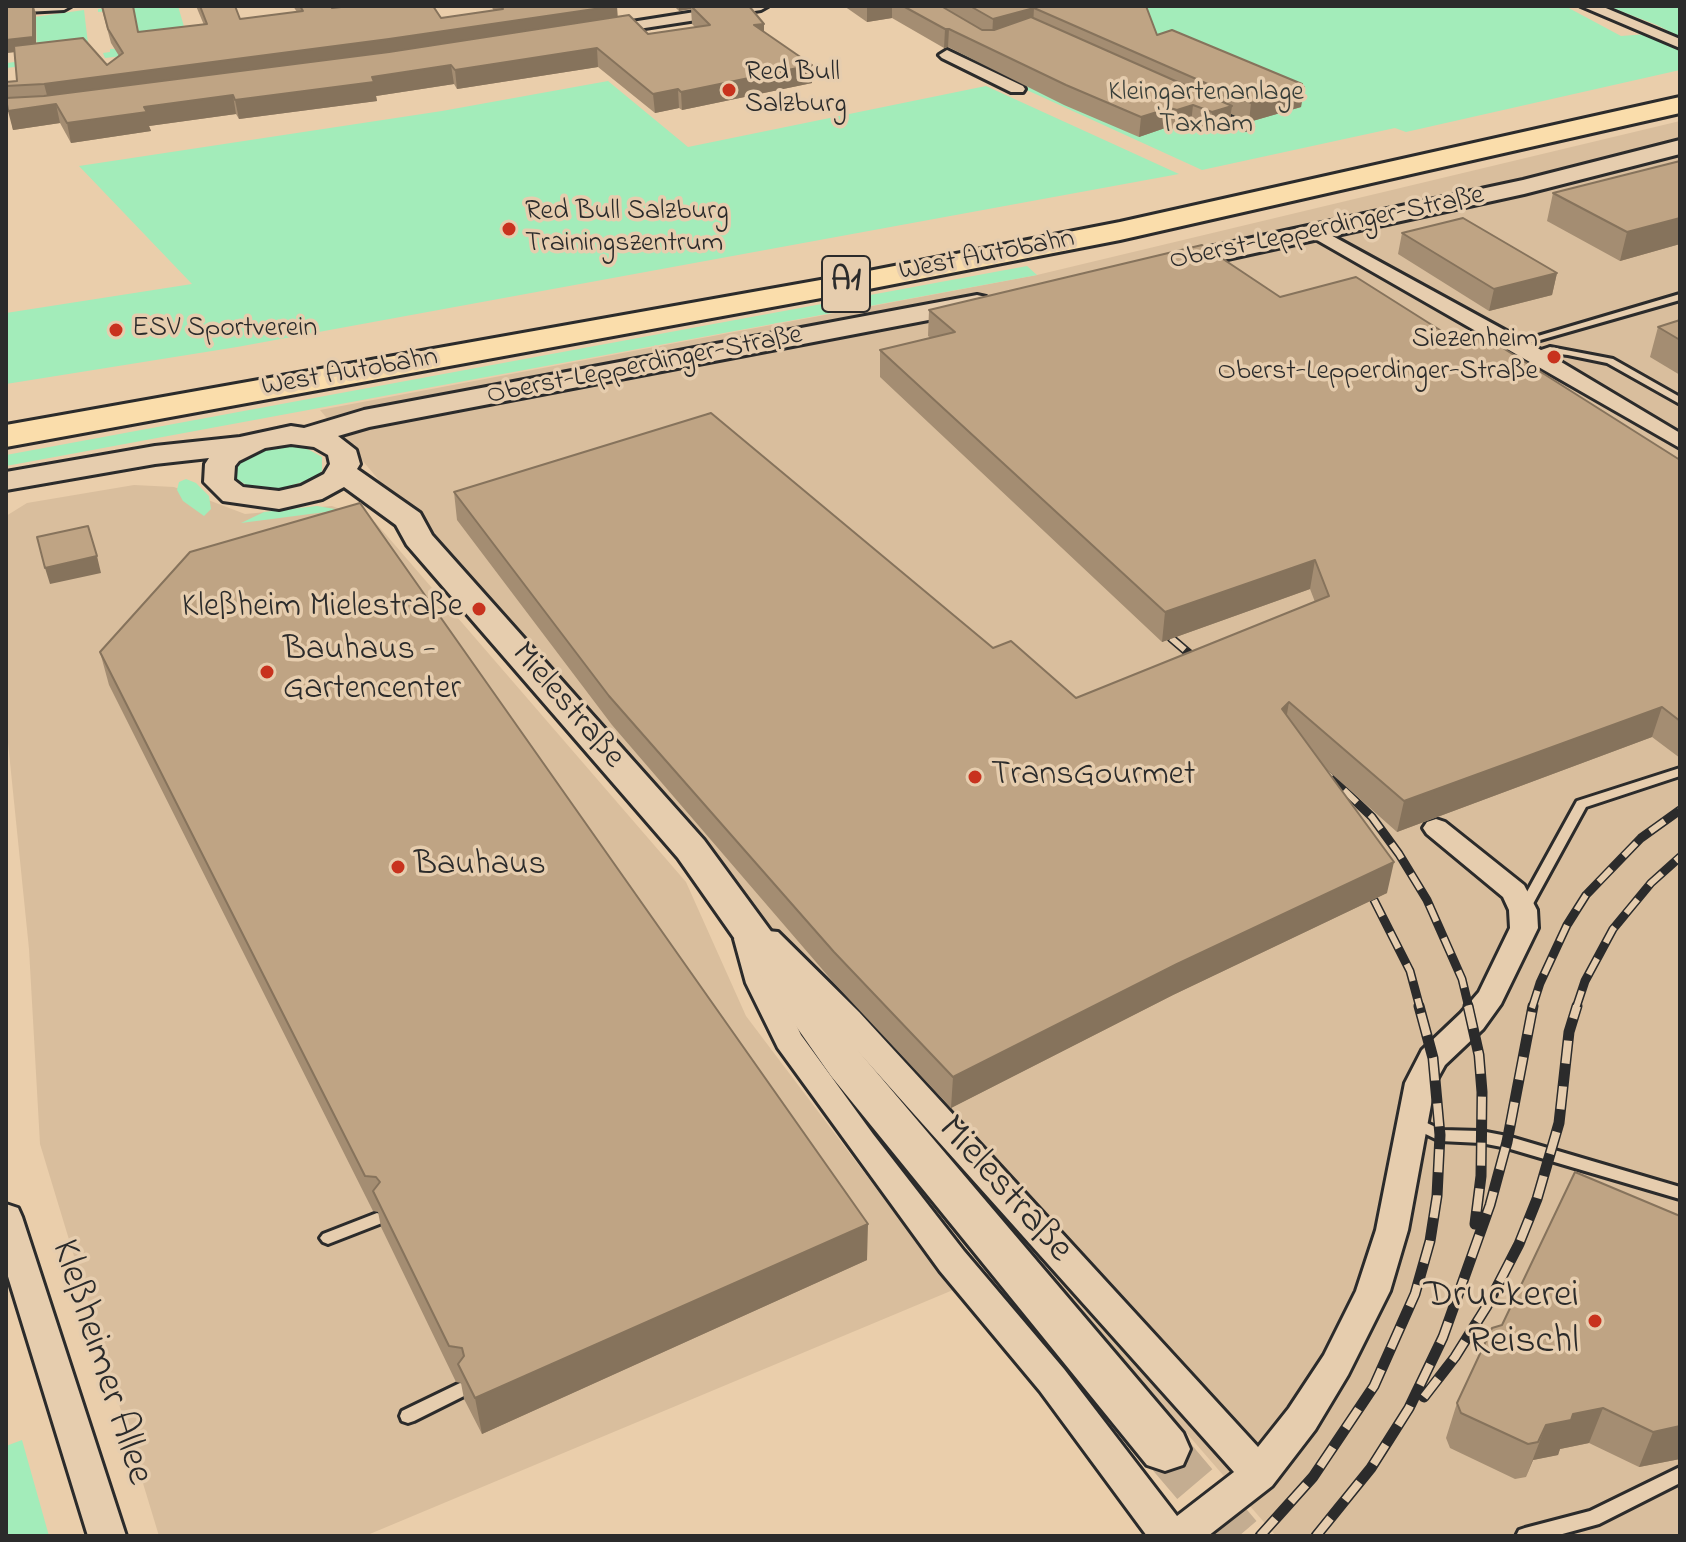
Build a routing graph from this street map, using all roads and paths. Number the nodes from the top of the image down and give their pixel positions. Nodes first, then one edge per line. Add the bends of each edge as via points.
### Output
1 (64, 6) edge
2 (761, 6) edge
3 (1588, 6) edge
4 (6, 9) edge
5 (594, 31) edge
6 (1680, 44) edge
7 (974, 47) edge
8 (1680, 85) edge
9 (1017, 89) dead end
10 (1680, 105) edge
11 (1214, 112) edge
12 (1248, 127) edge
13 (1680, 147) edge
14 (1316, 232) junction
15 (1147, 268) edge
16 (1680, 297) edge
17 (997, 299) edge
18 (1516, 344) junction
19 (1534, 354) junction
20 (1680, 401) edge
21 (6, 411) edge
22 (407, 412) junction
23 (6, 436) edge
24 (308, 436) junction
25 (1680, 442) edge
26 (242, 446) junction
27 (341, 461) junction
28 (114, 464) junction
29 (217, 474) junction
30 (6, 481) edge
31 (311, 493) junction
32 (418, 538) junction
33 (1680, 772) edge
34 (1436, 828) dead end
35 (1523, 910) junction
36 (741, 916) junction
37 (1414, 1122) junction
38 (1680, 1193) edge
39 (6, 1217) edge
40 (377, 1219) edge
41 (328, 1238) dead end
42 (460, 1390) edge
43 (408, 1416) dead end
44 (1165, 1449) tunnel mouth
45 (1259, 1474) junction
46 (1680, 1475) edge
47 (1182, 1535) edge
48 (107, 1536) edge
49 (1525, 1536) edge

1 - 4 street
2 - 5 street
3 - 6 street
7 - 9 street via 947,55
8 - 21 highway, West Autobahn / A1 via 1100,214
10 - 23 highway, West Autobahn / A1 via 1120,231
11 - 12 lane
13 - 14 street, Oberst-Lepperdinger-Straße
14 - 15 street, Oberst-Lepperdinger-Straße
14 - 18 street
16 - 18 lane
17 - 22 street, Oberst-Lepperdinger-Straße
18 - 19 street
19 - 20 lane via 1550,350 1610,361
19 - 25 street
22 - 24 street, Oberst-Lepperdinger-Straße
22 - 27 street, Oberst-Lepperdinger-Straße
24 - 26 street, Oberst-Lepperdinger-Straße via 274,437
24 - 27 street, Oberst-Lepperdinger-Straße via 321,439
26 - 28 street, Oberst-Lepperdinger-Straße
26 - 29 street via 220,464
27 - 31 street, Oberst-Lepperdinger-Straße via 335,480
27 - 32 street, Mielestraße via 409,520
28 - 29 street, Oberst-Lepperdinger-Straße
28 - 30 street, Oberst-Lepperdinger-Straße
29 - 31 street, Oberst-Lepperdinger-Straße via 225,489 248,498 279,500
31 - 32 street, Mielestraße via 377,514
32 - 36 street, Mielestraße via 691,849
33 - 35 lane via 1581,804
34 - 35 street via 1514,892
35 - 37 street via 1524,928 1491,997 1433,1058 1420,1083
36 - 44 street, Mielestraße via 846,1065
36 - 45 street, Mielestraße via 796,964
36 - 47 street, Mielestraße via 761,983 789,1040 862,1143 952,1261
37 - 38 lane via 1440,1135 1507,1142
37 - 45 street via 1392,1230 1373,1291 1336,1365
39 - 48 street, Kleßheimer Allee
40 - 41 lane
42 - 43 lane
45 - 47 street
46 - 49 lane via 1593,1518

